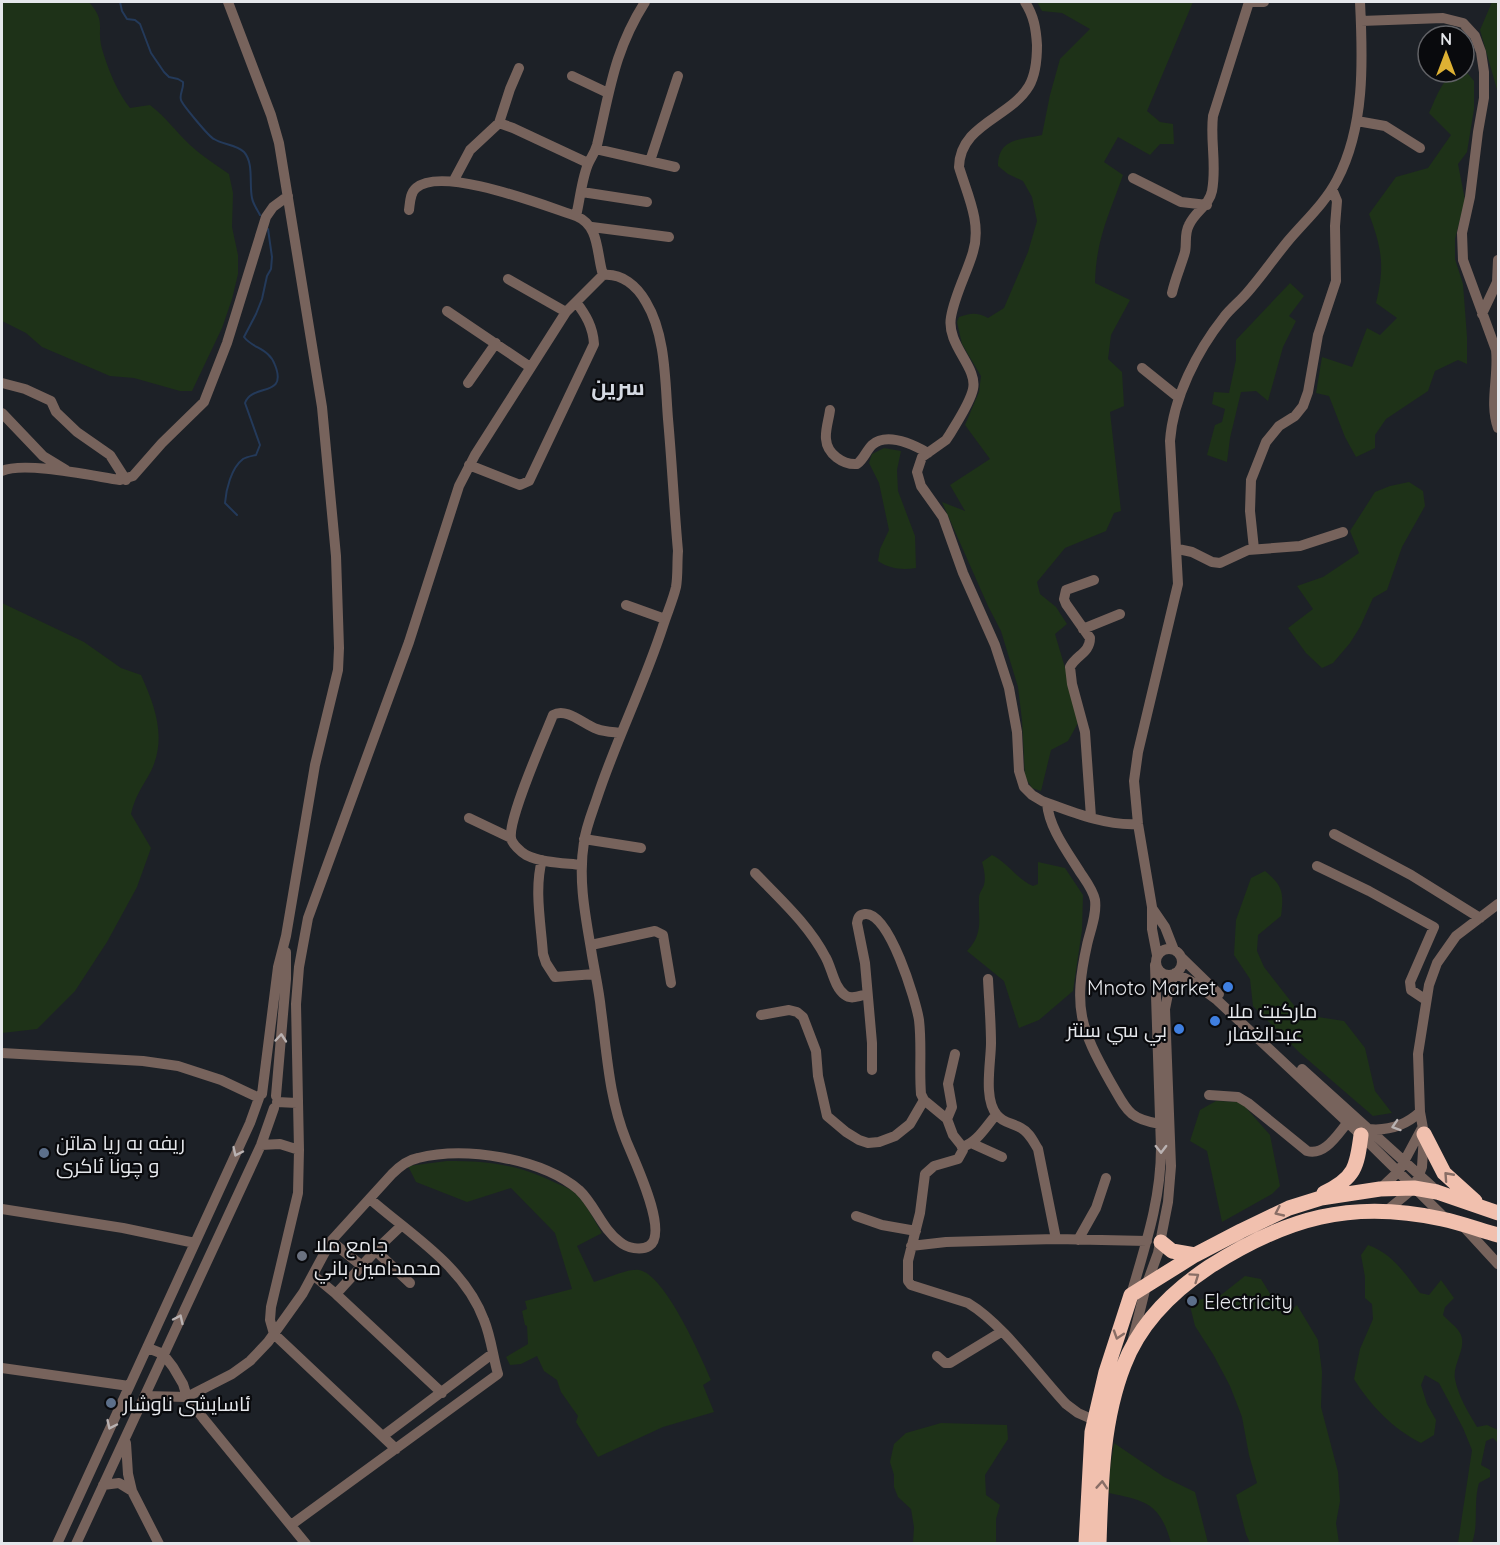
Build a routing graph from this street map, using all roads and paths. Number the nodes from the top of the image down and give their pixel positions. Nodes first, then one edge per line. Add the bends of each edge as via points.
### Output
1 (228, 2) edge
2 (645, 2) edge
3 (1025, 2) edge
4 (1249, 2) edge
5 (1264, 2) edge
6 (1360, 2) edge
7 (1361, 21) junction
8 (519, 68) dead end
9 (572, 76) dead end
10 (678, 76) dead end
11 (608, 93) junction
12 (1357, 121) junction
13 (499, 123) junction
14 (1420, 148) dead end
15 (596, 149) junction
16 (650, 161) junction
17 (588, 163) junction
18 (675, 167) dead end
19 (1133, 178) dead end
20 (454, 180) junction
21 (1332, 189) junction
22 (582, 192) junction
23 (288, 196) junction
24 (647, 202) dead end
25 (1207, 205) junction
26 (409, 210) dead end
27 (576, 216) junction
28 (592, 227) junction
29 (669, 237) dead end
30 (1498, 260) edge
31 (603, 275) junction
32 (508, 279) dead end
33 (1172, 292) dead end
34 (576, 302) junction
35 (447, 311) dead end
36 (566, 312) junction
37 (1482, 314) junction
38 (496, 343) junction
39 (530, 367) junction
40 (1142, 368) dead end
41 (2, 382) edge
42 (468, 383) dead end
43 (1178, 397) junction
44 (830, 410) dead end
45 (2, 413) edge
46 (1498, 428) edge
47 (928, 453) junction
48 (469, 465) junction
49 (2, 471) edge
50 (69, 473) junction
51 (126, 480) junction
52 (1342, 532) dead end
53 (1178, 549) junction
54 (1254, 549) junction
55 (1094, 580) dead end
56 (626, 605) dead end
57 (1120, 614) dead end
58 (665, 619) junction
59 (1083, 629) junction
60 (621, 733) junction
61 (1047, 803) junction
62 (1091, 817) junction
63 (469, 818) dead end
64 (1138, 824) junction
65 (1334, 834) dead end
66 (511, 838) junction
67 (584, 838) junction
68 (641, 848) dead end
69 (542, 860) junction
70 (581, 865) junction
71 (1317, 866) dead end
72 (755, 873) dead end
73 (1498, 904) edge
74 (1152, 907) junction
75 (1480, 918) junction
76 (285, 936) junction
77 (591, 945) junction
78 (1177, 953) junction
79 (1156, 960) junction
80 (595, 974) junction
81 (1175, 974) junction
82 (988, 979) dead end
83 (671, 983) dead end
84 (867, 994) junction
85 (1426, 1000) junction
86 (761, 1015) dead end
87 (2, 1053) edge
88 (955, 1054) dead end
89 (872, 1070) dead end
90 (1209, 1095) dead end
91 (261, 1096) junction
92 (924, 1100) junction
93 (276, 1102) junction
94 (297, 1103) junction
95 (1420, 1112) junction
96 (996, 1115) junction
97 (947, 1119) junction
98 (1348, 1122) junction
99 (1160, 1124) junction
100 (1423, 1131) junction
101 (1365, 1132) junction
102 (261, 1145) junction
103 (967, 1145) junction
104 (299, 1150) junction
105 (1002, 1157) dead end
106 (1402, 1167) junction
107 (1106, 1178) dead end
108 (1416, 1182) junction
109 (1380, 1189) junction
110 (370, 1199) junction
111 (1308, 1201) junction
112 (2, 1209) edge
113 (1492, 1210) edge
114 (1385, 1212) junction
115 (856, 1216) dead end
116 (1446, 1219) junction
117 (1461, 1224) junction
118 (401, 1226) junction
119 (916, 1231) junction
120 (1498, 1235) edge
121 (1056, 1239) junction
122 (1078, 1240) junction
123 (331, 1241) junction
124 (1154, 1241) junction
125 (195, 1243) junction
126 (911, 1246) junction
127 (376, 1251) junction
128 (1195, 1255) junction
129 (1498, 1264) edge
130 (362, 1266) junction
131 (313, 1275) junction
132 (410, 1283) dead end
133 (1140, 1292) junction
134 (336, 1294) junction
135 (1166, 1301) junction
136 (1001, 1332) junction
137 (274, 1334) junction
138 (148, 1348) junction
139 (1131, 1350) junction
140 (163, 1354) junction
141 (492, 1354) junction
142 (937, 1356) dead end
143 (2, 1368) edge
144 (129, 1386) junction
145 (442, 1393) junction
146 (145, 1395) junction
147 (187, 1397) junction
148 (1094, 1420) junction
149 (383, 1436) junction
150 (126, 1440) junction
151 (396, 1449) junction
152 (103, 1485) junction
153 (132, 1491) junction
154 (291, 1525) junction
155 (57, 1544) edge
156 (76, 1544) edge
157 (159, 1544) edge
158 (306, 1544) edge
159 (1086, 1544) edge
160 (1099, 1544) edge

1 - 23 street via 271,115
2 - 11 street via 620,50
3 - 47 street via 1036,34 1034,71 1029,85 982,124 960,158 959,167 976,224 975,249 951,317 951,330 970,369 974,388 946,440
4 - 5 street
4 - 25 street via 1213,116 1215,168
6 - 7 street
7 - 12 street
7 - 37 street via 1443,18 1463,23 1475,36 1484,72 1484,98 1462,233 1463,260
8 - 13 street
9 - 11 street
10 - 16 street
11 - 15 street
12 - 14 street via 1385,126
12 - 21 street
13 - 17 street
13 - 20 street via 470,150
15 - 16 street
15 - 17 street
16 - 18 street
17 - 22 street
19 - 25 street via 1181,202
20 - 26 street via 417,187 412,192
20 - 27 street
21 - 43 street via 1223,318
21 - 54 street via 1337,201 1336,281 1318,334 1303,406 1266,442 1251,480
22 - 24 street
22 - 27 street
23 - 51 street via 266,217 227,344 204,402
23 - 76 street via 322,407 336,556 339,648 338,670 315,765
25 - 33 street via 1188,225 1185,251
27 - 28 street
28 - 29 street
28 - 31 street
30 - 37 street via 1497,282
31 - 34 street
31 - 58 street via 612,274 635,287 647,303 658,331 678,551 676,586
32 - 36 street
34 - 36 street
34 - 48 street via 590,322 594,344 529,481 520,485
35 - 38 street
36 - 39 street
37 - 46 street via 1496,350 1494,416
38 - 39 street
38 - 42 street
39 - 48 street
40 - 43 street
41 - 51 street via 51,402 77,432 110,455
43 - 53 street via 1170,441
44 - 47 street via 826,443 843,462 857,464 879,441 899,441
45 - 50 street via 43,456
47 - 61 street via 918,466 921,486 943,517 1005,671 1024,787
48 - 94 street via 308,918 298,967
49 - 50 street via 20,468
50 - 51 street
52 - 54 street via 1300,546
53 - 54 street via 1220,563
53 - 64 street via 1175,602 1138,752 1134,781
55 - 59 street via 1065,593 1066,604
56 - 58 street
57 - 59 street
58 - 60 street
59 - 62 street via 1090,638 1089,647 1070,667 1085,732
60 - 66 street via 597,729 564,712 553,715 513,819
60 - 67 street
61 - 62 street
61 - 99 street via 1048,814 1095,903 1081,974 1082,1023 1131,1114 1141,1121
62 - 64 street via 1121,825
63 - 66 street
64 - 74 street
65 - 75 street
66 - 69 street via 525,855
67 - 68 street
67 - 70 street
69 - 70 street
69 - 80 street via 538,889 546,963 555,977
70 - 77 street
71 - 85 street via 1434,927 1410,982 1411,990
72 - 84 street via 817,942 842,993 847,997
73 - 75 street
74 - 78 street
74 - 79 street
75 - 85 street via 1446,949 1437,963
76 - 91 street
93 -> 76 street via 286,979
77 - 80 street
77 - 83 street via 660,933
78 - 79 street via 1163,950
78 - 81 street via 1182,964
78 - 101 street
79 - 81 street via 1163,974
79 - 99 street
80 - 110 street via 611,1092 654,1219 655,1235 649,1246 632,1248 621,1243 581,1192 568,1182 493,1155 416,1158 401,1165
81 - 98 street via 1217,1000
81 - 124 street via 1165,1009 1171,1167 1168,1202
82 - 96 street via 989,1089
84 - 89 street
84 - 92 street via 857,923 862,914 874,916 889,936 916,1006
85 - 95 street via 1418,1054
86 - 92 street via 789,1010 803,1017 816,1051 827,1116 859,1140 879,1142 895,1136 910,1124
87 - 91 street via 178,1066
88 - 97 street via 948,1084 952,1107
90 - 98 street via 1238,1097 1248,1102 1314,1154 1323,1150
91 - 93 street via 268,1092
91 - 93 street via 259,1104 263,1109 268,1110
91 -> 125 street
92 - 97 street
93 - 94 street
93 - 102 street
94 - 104 street
95 - 100 street
95 -> 101 street via 1396,1127
96 - 103 street
96 - 121 street via 1022,1128 1038,1149
97 - 103 street via 952,1135
98 - 101 street
99 -> 124 street
100 - 106 street
100 - 108 street via 1424,1156
113 -> 100 highway via 1444,1173
101 - 106 street
101 - 111 highway via 1349,1178
102 - 104 street via 280,1144
140 -> 102 street
103 - 105 street
103 - 119 street via 958,1159 925,1174
104 - 137 street via 298,1193 271,1307
106 - 108 street
106 - 109 street
107 - 122 street via 1096,1208
108 - 109 highway
108 - 113 highway
108 - 114 street
108 - 116 street
109 - 111 highway
110 - 118 street
110 - 123 street
111 -> 128 highway
112 - 125 street
114 - 116 highway
135 -> 114 highway via 1214,1264 1281,1228 1318,1216
115 - 119 street via 882,1226
116 - 117 highway
117 - 120 highway
117 - 129 street
118 - 127 street
118 - 141 street via 446,1263 471,1292 485,1320
119 - 126 street
121 - 122 street
121 - 126 street
122 - 124 street
123 - 130 street
123 - 131 street
124 - 128 highway via 1172,1251
124 - 133 street
124 - 133 street via 1158,1253
125 - 138 street
126 - 136 street via 906,1278 911,1285 968,1304
127 - 130 street
127 - 132 street
128 - 133 highway
130 - 134 street
131 - 134 street
131 - 137 street
133 - 135 highway
133 - 139 street
133 -> 148 highway via 1106,1372
134 - 145 street
135 - 139 highway
136 - 142 street via 950,1363
136 - 148 street via 1066,1404
137 - 147 street via 250,1361
137 - 149 street
138 - 140 street
138 - 144 street
160 -> 139 highway via 1107,1426
140 - 146 street
140 - 147 street
141 - 145 street
141 - 151 street via 498,1374
143 - 144 street
144 -> 155 street
145 - 149 street
146 - 147 street
146 - 150 street
147 - 154 street
148 - 159 highway
149 - 151 street
150 - 152 street
150 - 153 street
151 - 154 street
152 - 153 street via 119,1483
152 - 156 street
153 - 157 street
154 - 158 street

